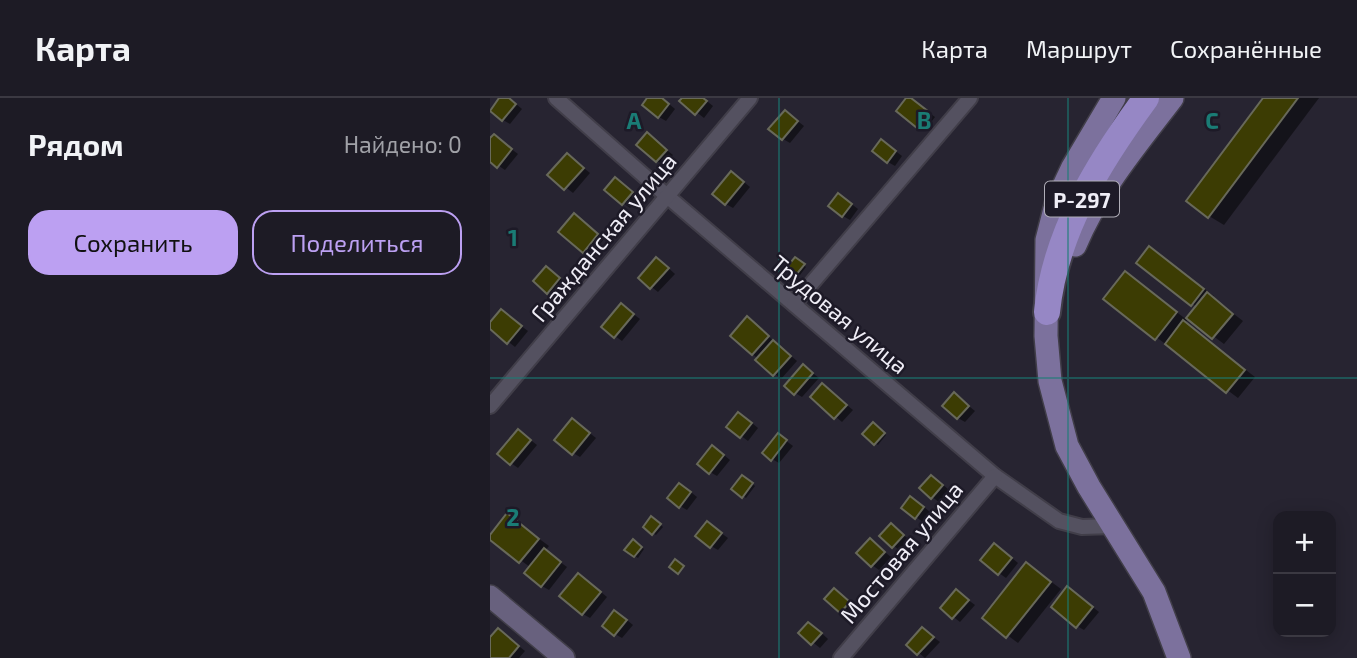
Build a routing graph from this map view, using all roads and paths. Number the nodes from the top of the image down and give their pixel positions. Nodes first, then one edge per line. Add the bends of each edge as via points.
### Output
1 (556, 98) edge
2 (750, 98) edge
3 (970, 98) edge
4 (1114, 98) edge
5 (1146, 98) edge
6 (1172, 98) edge
7 (667, 196) junction
8 (793, 304) junction
9 (1047, 312) junction
10 (490, 406) edge
11 (995, 476) junction
12 (1114, 526) junction
13 (490, 596) edge
14 (564, 658) edge
15 (841, 658) edge
16 (1179, 658) edge

1 - 7 street, Трудовая улица
2 - 7 street, Гражданская улица
3 - 8 street
4 - 9 main road via 1057,201 1046,249
5 - 9 highway, Р-297 via 1075,212 1060,249
6 - 9 main road via 1098,199 1053,289
7 - 8 street, Трудовая улица
7 - 10 street, Гражданская улица
8 - 11 street, Трудовая улица
9 - 12 main road via 1049,381 1061,427 1077,465
11 - 12 street, Трудовая улица via 1059,521 1082,527
11 - 15 street, Мостовая улица
12 - 16 main road via 1154,593
13 - 14 street

